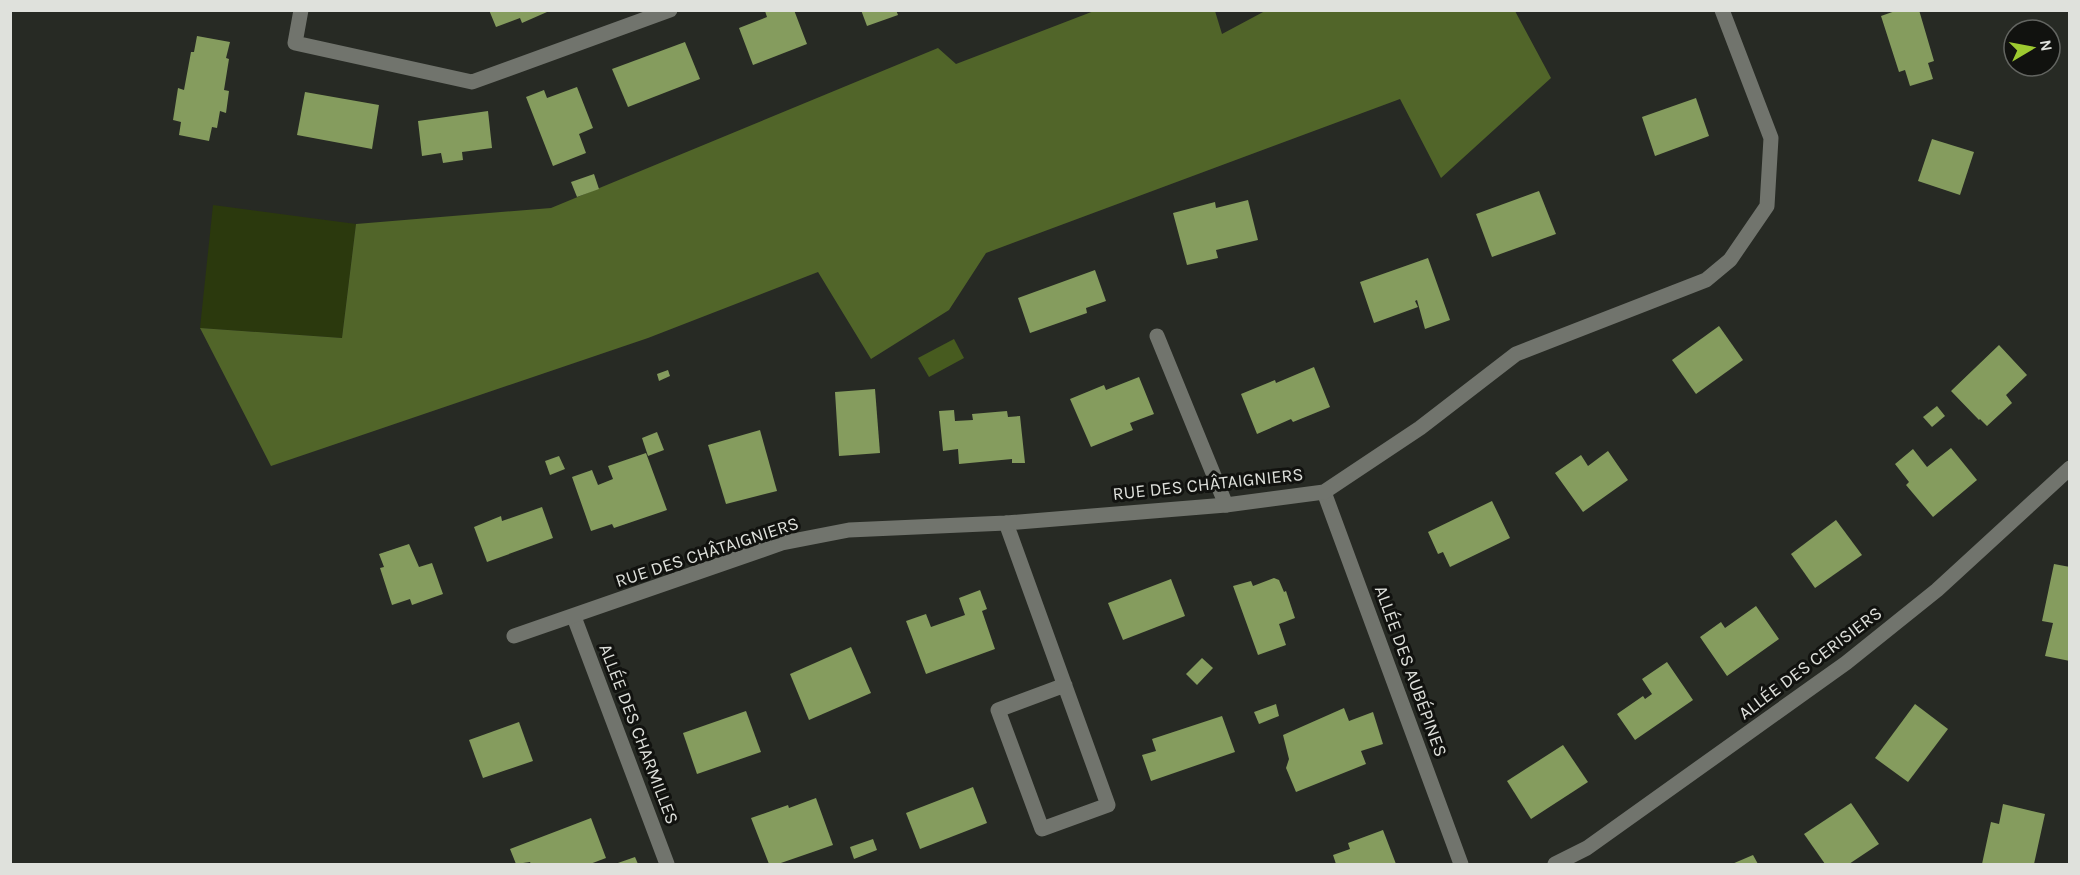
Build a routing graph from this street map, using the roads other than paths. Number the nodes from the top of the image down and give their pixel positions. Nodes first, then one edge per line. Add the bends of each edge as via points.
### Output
1 (300, 10) edge
2 (670, 10) edge
3 (1722, 10) edge
4 (1157, 336) dead end
5 (2070, 468) edge
6 (1324, 492) junction
7 (1226, 505) junction
8 (1006, 523) junction
9 (574, 617) junction
10 (514, 636) dead end
11 (1065, 685) junction
12 (667, 864) edge
13 (1461, 864) edge
14 (1555, 864) edge

1 - 2 street via 294,43 472,82
3 - 6 street, RUE DES CHÂTAIGNIERS via 1771,138 1767,206 1730,260 1706,280 1516,354 1420,428
4 - 7 street
5 - 14 street, ALLÉE DES CERISIERS via 1937,590 1846,663 1587,848
6 - 7 street, RUE DES CHÂTAIGNIERS
6 - 13 street, ALLÉE DES AUBÉPINES
7 - 8 street, RUE DES CHÂTAIGNIERS
8 - 9 street, RUE DES CHÂTAIGNIERS via 849,530 782,543
8 - 11 street
9 - 10 street, RUE DES CHÂTAIGNIERS
9 - 12 street, ALLÉE DES CHARMILLES
11 - 11 street via 1108,805 1042,829 998,710

